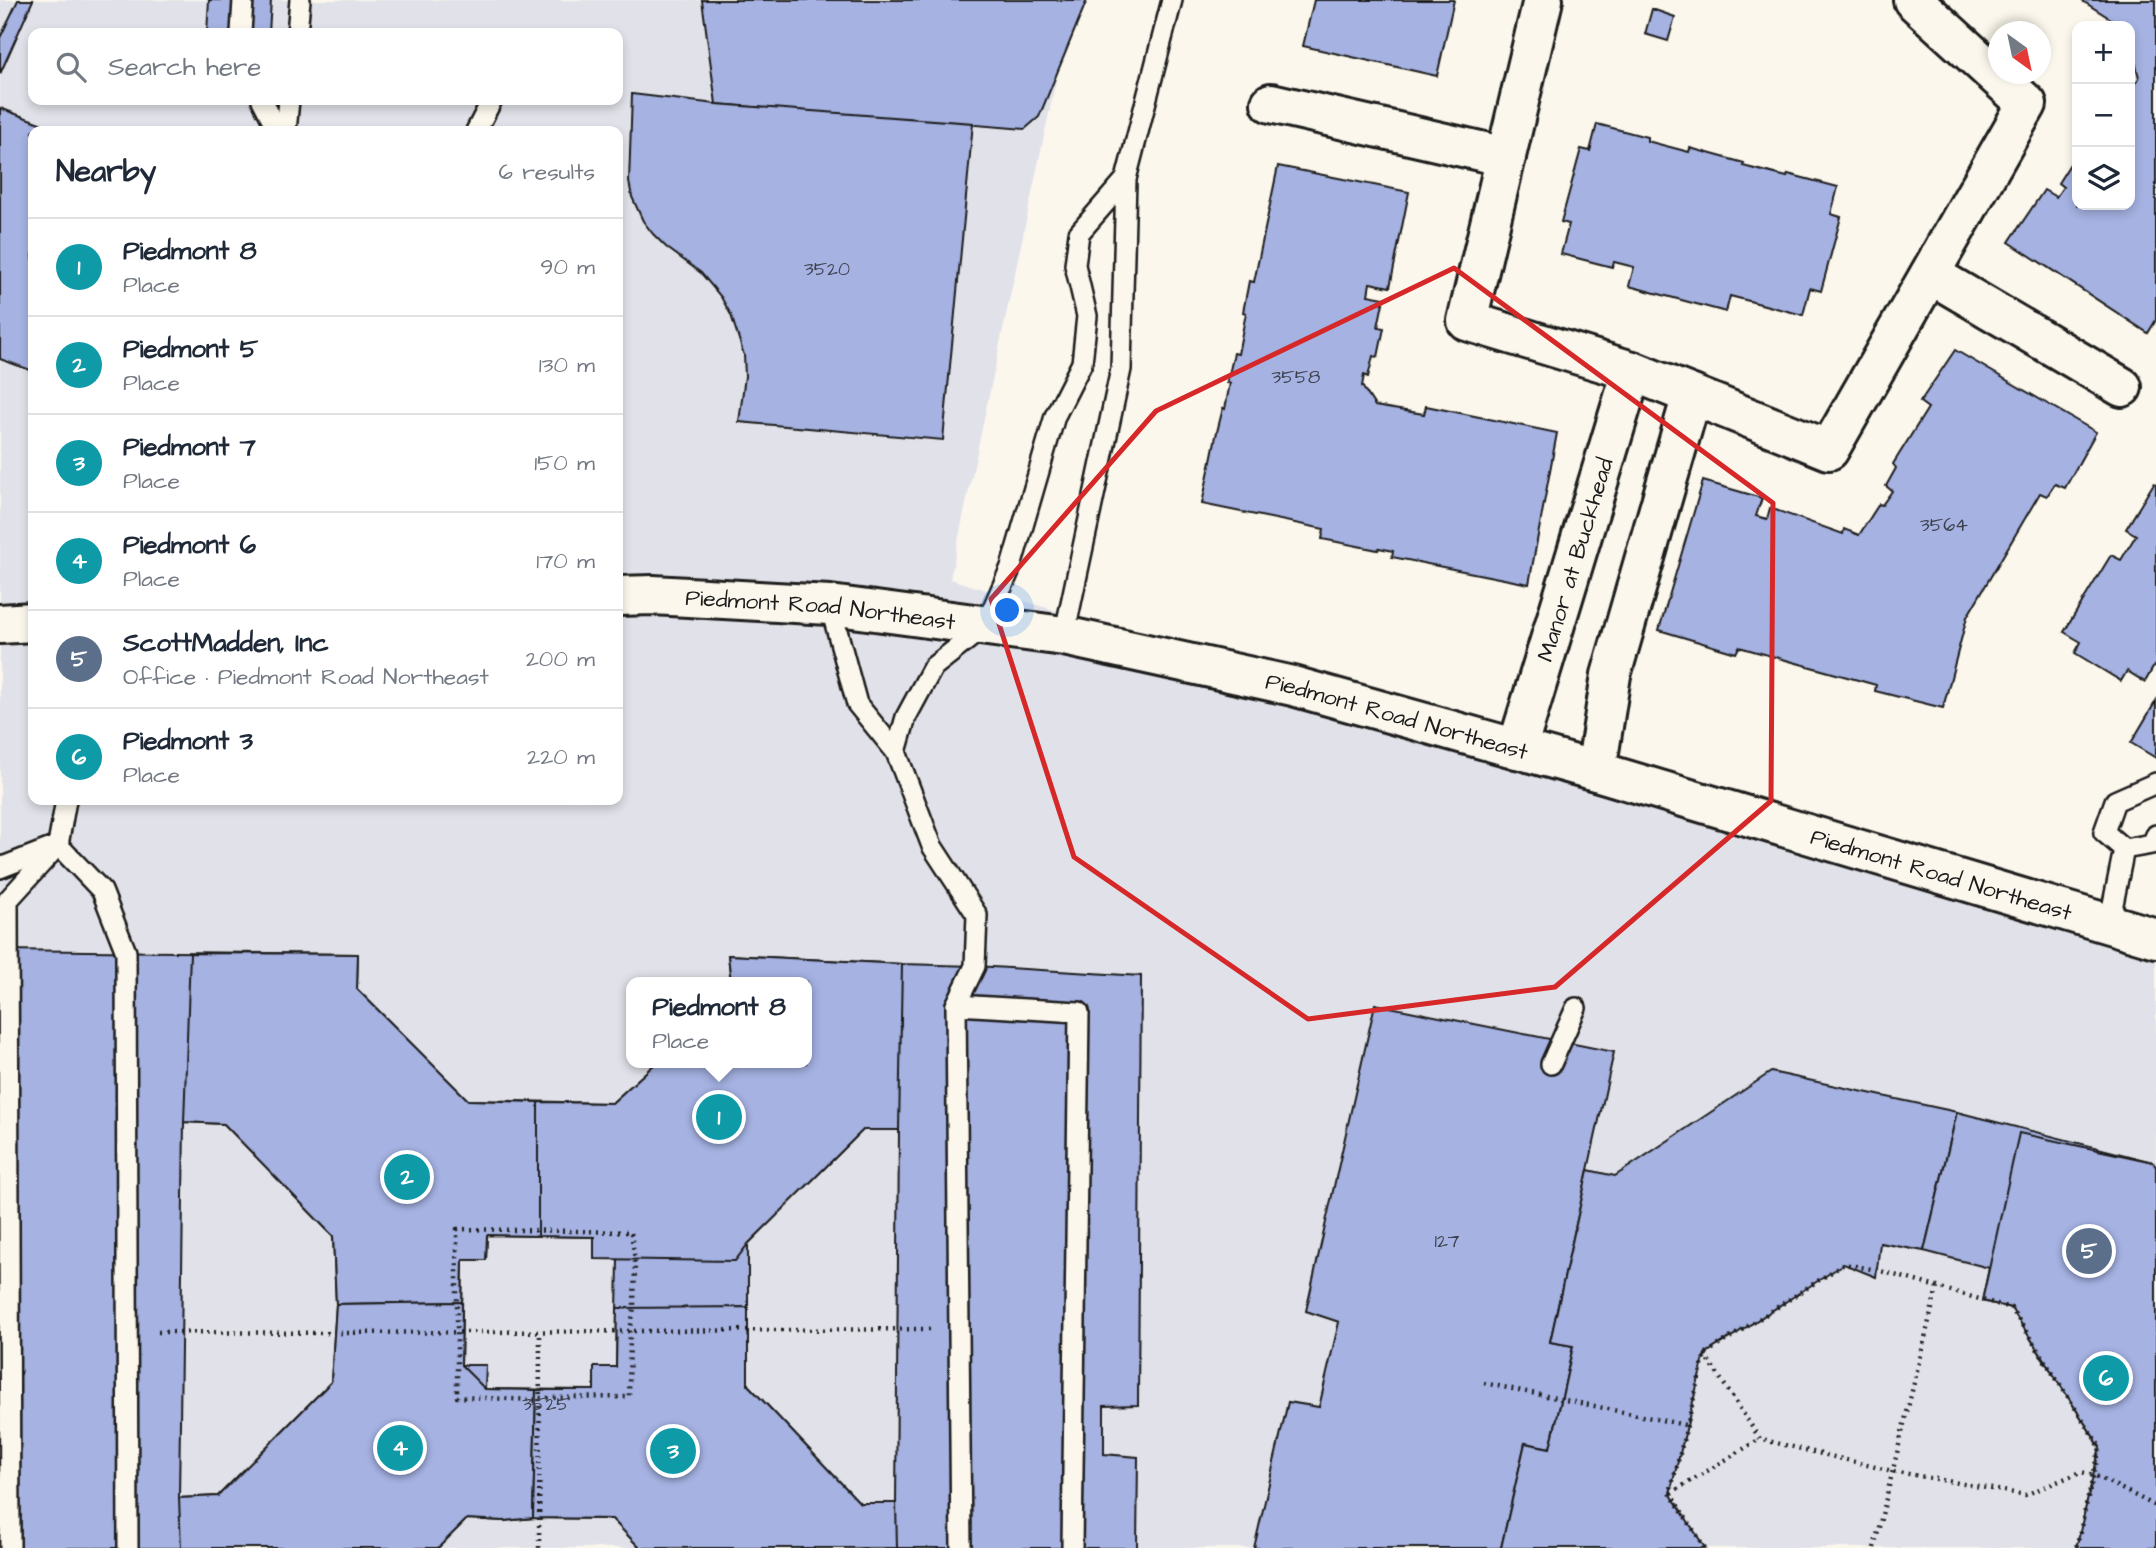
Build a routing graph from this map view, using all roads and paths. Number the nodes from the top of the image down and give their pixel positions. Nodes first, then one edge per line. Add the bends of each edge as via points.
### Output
1 (243, 0) edge
2 (300, 0) edge
3 (1172, 0) edge
4 (1543, 0) edge
5 (1913, 0) edge
6 (241, 28) edge
7 (297, 28) edge
8 (1270, 103) dead end
9 (265, 105) edge
10 (289, 105) edge
11 (489, 105) edge
12 (275, 126) edge
13 (286, 126) edge
14 (478, 126) edge
15 (1506, 157) junction
16 (1126, 179) junction
17 (1930, 274) junction
18 (1632, 371) junction
19 (2122, 387) dead end
20 (1692, 395) junction
21 (623, 596) edge
22 (830, 606) junction
23 (985, 626) junction
24 (1064, 636) junction
25 (1517, 749) junction
26 (896, 752) junction
27 (1596, 771) junction
28 (2155, 785) edge
29 (65, 805) edge
30 (2156, 835) edge
31 (58, 845) junction
32 (2124, 849) junction
33 (0, 868) edge
34 (2109, 924) junction
35 (2156, 938) edge
36 (956, 1005) junction
37 (1576, 1008) dead end
38 (1551, 1064) dead end
39 (1937, 1288) junction
40 (959, 1330) junction
41 (456, 1331) junction
42 (540, 1331) junction
43 (630, 1331) junction
44 (127, 1332) junction
45 (1705, 1354) junction
46 (1484, 1383) dead end
47 (539, 1398) junction
48 (1686, 1425) junction
49 (1760, 1439) junction
50 (1892, 1471) junction
51 (2094, 1475) junction
52 (1670, 1493) junction
53 (2156, 1506) edge
54 (10, 1548) edge
55 (128, 1548) edge
56 (539, 1548) edge
57 (961, 1548) edge
58 (1072, 1548) edge
59 (1706, 1548) edge
60 (1874, 1548) edge
61 (2077, 1548) edge

1 - 6 lane
2 - 7 lane
3 - 16 lane
4 - 15 street
5 - 17 street via 2027,104
8 - 15 street
9 - 12 lane
10 - 13 lane
11 - 14 lane
15 - 18 street via 1467,321
16 - 23 lane via 1079,233 1075,265 1087,316 1082,363 1055,416 1011,567
16 - 24 lane via 1121,369
17 - 19 street
17 - 20 street via 1829,450
18 - 20 street
18 - 25 street, Manor at Buckhead
20 - 27 street via 1611,675
21 - 22 street, Piedmont Road Northeast
22 - 23 street, Piedmont Road Northeast
22 - 26 lane via 858,704
23 - 24 street, Piedmont Road Northeast
23 - 26 lane via 933,667 906,717
24 - 25 street, Piedmont Road Northeast via 1293,686
25 - 27 street, Piedmont Road Northeast
26 - 36 lane via 932,846 977,915 975,966
27 - 34 street, Piedmont Road Northeast
28 - 32 lane via 2115,801 2104,832
29 - 31 lane
30 - 32 lane via 2152,844
31 - 33 lane
31 - 44 lane via 102,891 126,952
31 - 54 lane via 8,900
32 - 34 lane
34 - 35 street, Piedmont Road Northeast
36 - 40 lane
36 - 58 lane via 1079,1012
37 - 38 lane
39 - 45 path via 1844,1264
39 - 50 path
39 - 51 path via 2011,1308 2100,1447
40 - 43 path
40 - 57 lane
41 - 42 path
41 - 43 path via 457,1229 631,1232 635,1260
41 - 44 path
41 - 47 path via 457,1397
42 - 43 path
42 - 47 path
43 - 47 path via 629,1398
44 - 55 lane
45 - 48 path
45 - 49 path
46 - 48 path
47 - 56 path
48 - 52 path
49 - 50 path
49 - 52 path
50 - 51 path via 2025,1495 2081,1472
50 - 60 path
51 - 53 path
51 - 61 path
52 - 59 path

